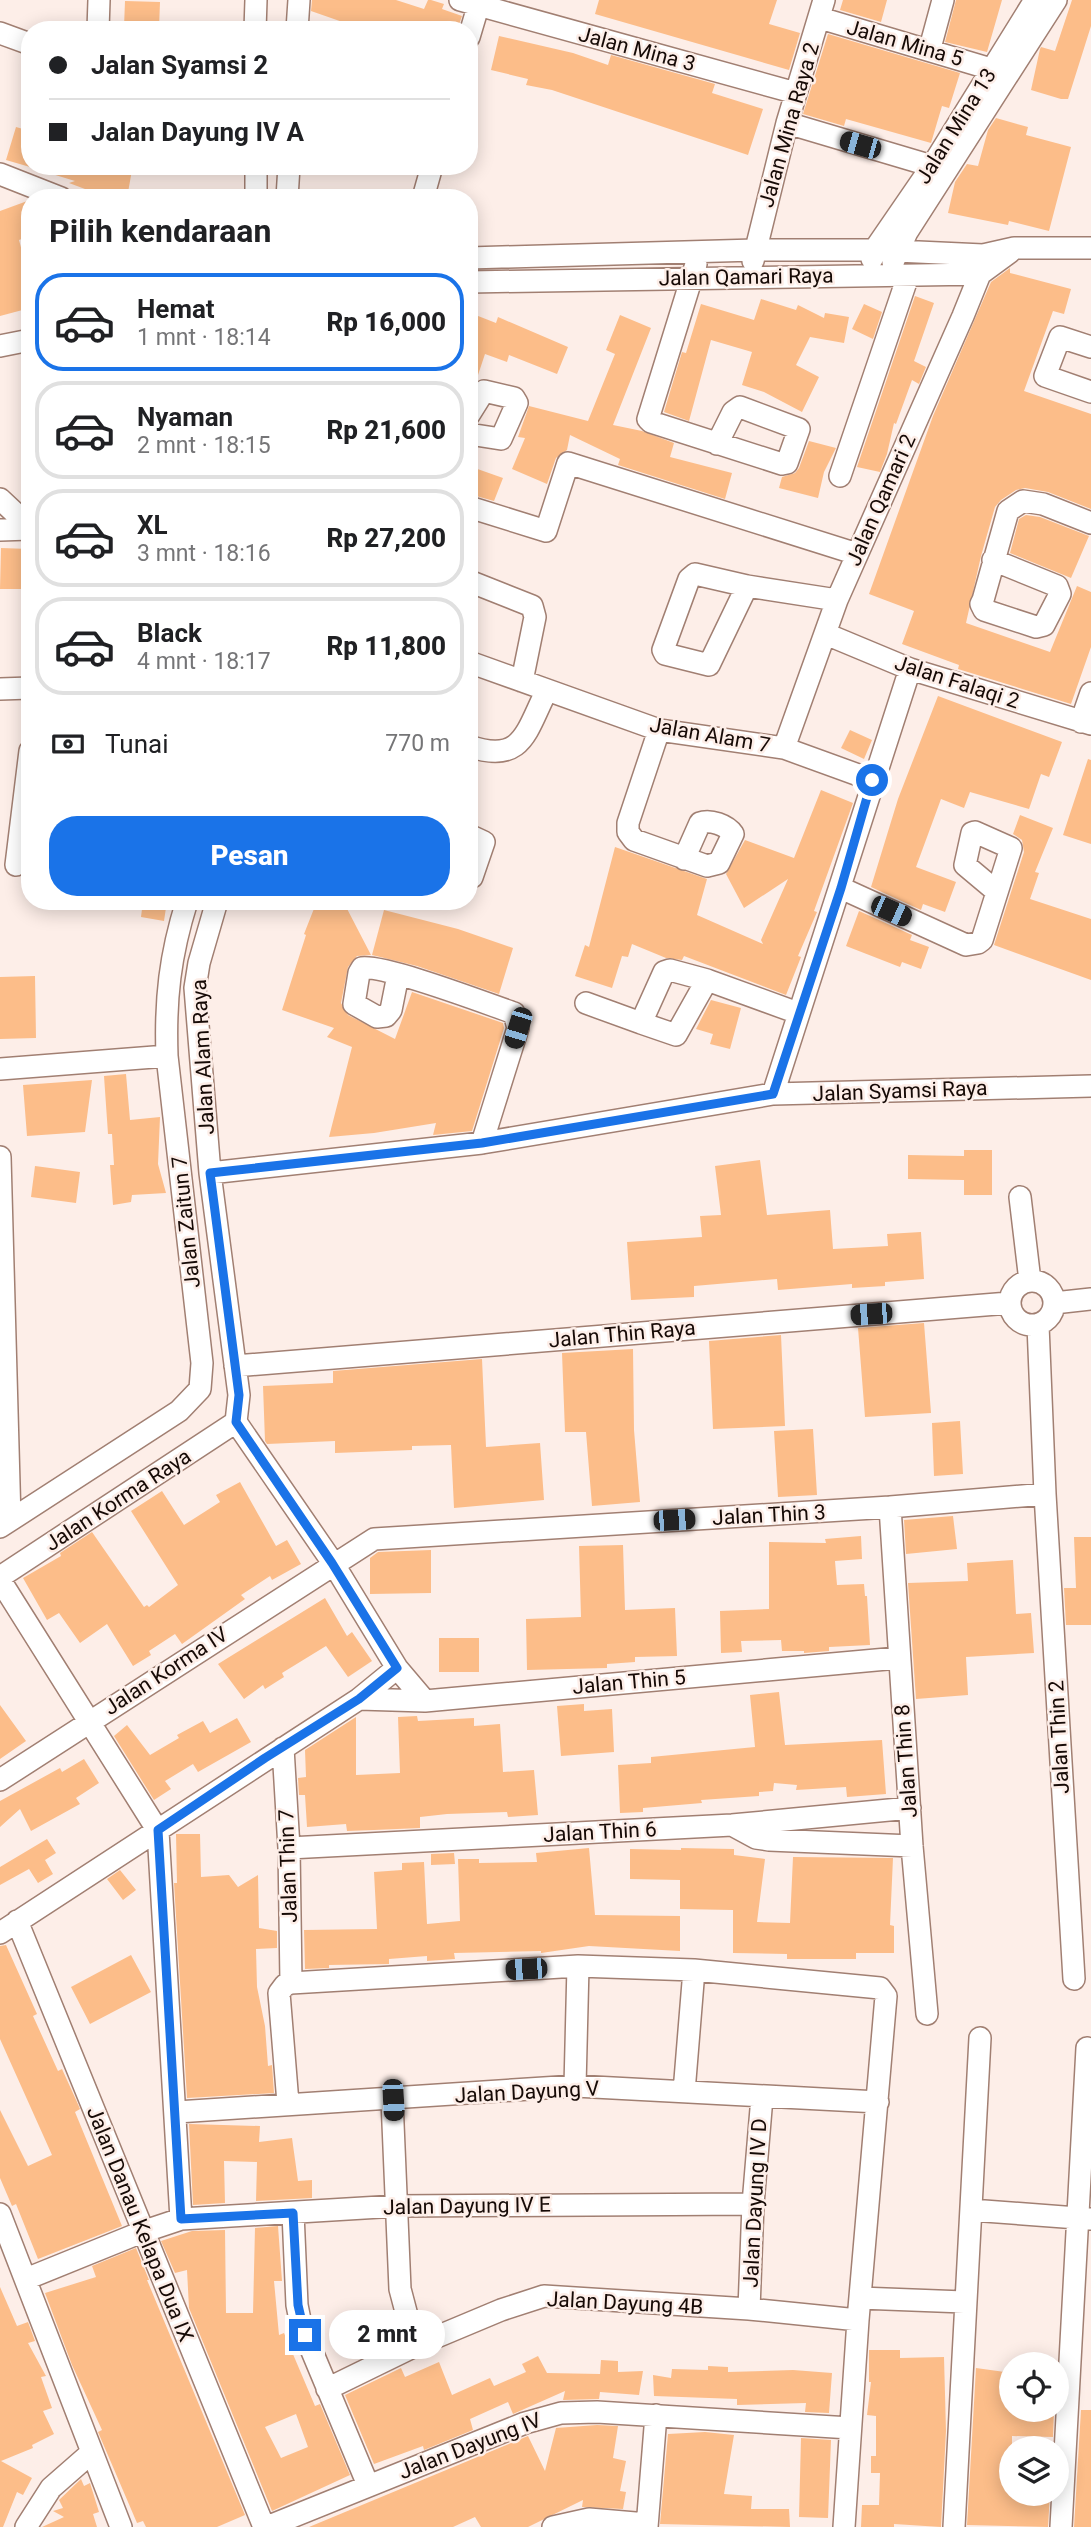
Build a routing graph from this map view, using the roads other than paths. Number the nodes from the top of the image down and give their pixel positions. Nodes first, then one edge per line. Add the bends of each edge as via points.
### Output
1 (99, 0) edge
2 (256, 0) edge
3 (299, 0) edge
4 (943, 0) edge
5 (1035, 0) edge
6 (1056, 0) edge
7 (473, 2) edge
8 (822, 9) edge
9 (98, 21) edge
10 (256, 21) edge
11 (298, 21) edge
12 (471, 21) edge
13 (0, 33) edge
14 (21, 41) edge
15 (930, 48) junction
16 (991, 69) junction
17 (796, 93) junction
18 (787, 123) junction
19 (932, 166) junction
20 (6, 181) edge
21 (32, 189) edge
22 (1091, 248) edge
23 (755, 250) junction
24 (875, 250) junction
25 (699, 251) junction
26 (897, 251) junction
27 (478, 258) edge
28 (981, 264) junction
29 (752, 276) junction
30 (866, 276) junction
31 (898, 276) junction
32 (693, 277) junction
33 (478, 282) edge
34 (21, 342) edge
35 (0, 346) edge
36 (1091, 347) edge
37 (1091, 392) edge
38 (478, 401) edge
39 (478, 435) edge
40 (717, 444) dead end
41 (840, 476) dead end
42 (0, 499) edge
43 (478, 510) edge
44 (21, 519) edge
45 (1091, 523) edge
46 (21, 529) edge
47 (0, 530) edge
48 (857, 554) junction
49 (993, 560) dead end
50 (478, 585) edge
51 (747, 586) junction
52 (837, 600) junction
53 (826, 634) junction
54 (478, 665) edge
55 (910, 669) junction
56 (522, 681) junction
57 (21, 688) edge
58 (0, 689) edge
59 (547, 690) junction
60 (1091, 693) edge
61 (1086, 723) edge
62 (659, 730) junction
63 (784, 748) junction
64 (478, 749) edge
65 (872, 780) junction
66 (21, 820) edge
67 (478, 839) edge
68 (684, 859) dead end
69 (478, 860) edge
70 (15, 866) edge
71 (841, 888) junction
72 (996, 891) dead end
73 (184, 910) edge
74 (215, 910) edge
75 (398, 975) dead end
76 (707, 980) junction
77 (586, 1003) dead end
78 (797, 1013) junction
79 (641, 1023) junction
80 (167, 1056) junction
81 (0, 1069) edge
82 (1091, 1086) edge
83 (773, 1094) junction
84 (482, 1143) junction
85 (0, 1157) edge
86 (210, 1173) junction
87 (1020, 1197) dead end
88 (1030, 1281) junction
89 (1091, 1299) edge
90 (1009, 1303) junction
91 (1054, 1303) junction
92 (1038, 1325) junction
93 (235, 1366) junction
94 (236, 1422) junction
95 (1045, 1494) junction
96 (890, 1507) junction
97 (5, 1524) edge
98 (332, 1563) junction
99 (0, 1578) edge
100 (898, 1658) junction
101 (397, 1668) junction
102 (359, 1699) junction
103 (425, 1700) junction
104 (90, 1721) junction
105 (283, 1748) junction
106 (0, 1780) edge
107 (910, 1808) junction
108 (732, 1825) junction
109 (158, 1830) junction
110 (912, 1846) junction
111 (289, 1849) junction
112 (8, 1927) edge
113 (578, 1966) junction
114 (694, 1970) junction
115 (1074, 1979) dead end
116 (291, 1983) junction
117 (927, 2014) dead end
118 (980, 2038) dead end
119 (1087, 2049) dead end
120 (575, 2086) junction
121 (684, 2092) junction
122 (762, 2097) junction
123 (393, 2100) junction
124 (878, 2102) junction
125 (288, 2103) junction
126 (177, 2112) junction
127 (753, 2204) junction
128 (397, 2206) junction
129 (971, 2210) junction
130 (293, 2213) junction
131 (0, 2214) edge
132 (181, 2219) junction
133 (1084, 2219) edge
134 (142, 2232) junction
135 (26, 2279) junction
136 (860, 2298) junction
137 (964, 2302) junction
138 (749, 2309) junction
139 (858, 2320) junction
140 (415, 2346) junction
141 (327, 2389) junction
142 (656, 2415) junction
143 (850, 2428) junction
144 (91, 2453) junction
145 (368, 2485) junction
146 (647, 2526) edge
147 (26, 2527) edge
148 (121, 2527) edge
149 (265, 2527) edge
150 (553, 2527) edge
151 (844, 2527) edge
152 (954, 2527) edge
153 (1061, 2527) edge

1 - 9 street
2 - 10 street
3 - 11 street
4 - 15 street
5 - 16 street, Jalan Mina 13
6 - 26 street
7 - 12 street
7 - 17 street, Jalan Mina 3
8 - 15 street, Jalan Mina 5
8 - 17 street, Jalan Mina Raya 2
13 - 14 street
15 - 16 street, Jalan Mina 5
16 - 19 street, Jalan Mina 13
17 - 18 street, Jalan Mina Raya 2
18 - 19 street
18 - 23 street, Jalan Mina Raya 2
19 - 24 street, Jalan Mina 13
20 - 21 street
22 - 28 street via 1014,248
23 - 24 street, Jalan Qamari Raya
23 - 25 street, Jalan Qamari Raya
23 - 29 street, Jalan Mina Raya 2
24 - 26 street, Jalan Qamari Raya
24 - 30 street, Jalan Mina 13
25 - 27 street, Jalan Qamari Raya
25 - 32 street
26 - 28 street, Jalan Qamari Raya
26 - 31 street
28 - 31 street, Jalan Qamari Raya
28 - 48 street, Jalan Qamari 2
29 - 30 street, Jalan Qamari Raya
29 - 32 street, Jalan Qamari Raya
30 - 31 street, Jalan Qamari Raya
31 - 41 street
32 - 33 street, Jalan Qamari Raya
32 - 40 street via 647,415 651,422
34 - 35 street
36 - 37 street via 1060,337 1045,376
38 - 39 street via 484,391 514,398 517,403 500,439
42 - 44 street
43 - 48 street via 546,531 568,463
45 - 49 street via 1023,501 1008,511
46 - 47 street
48 - 52 street, Jalan Qamari 2
50 - 56 street via 532,606 535,617
51 - 51 street via 691,576 665,654 709,665
51 - 52 street
52 - 53 street, Jalan Qamari 2
53 - 55 street, Jalan Falaqi 2
53 - 63 street, Jalan Qamari 2
54 - 56 street, Jalan Alam 7
55 - 61 street, Jalan Falaqi 2
55 - 65 street
56 - 59 street, Jalan Alam 7
57 - 58 street
59 - 62 street, Jalan Alam 7
59 - 64 street via 520,744 500,753
60 - 61 street
62 - 63 street, Jalan Alam 7
62 - 68 street via 628,832 634,840
63 - 65 street, Jalan Alam 7
65 - 71 street
66 - 70 street
67 - 69 street via 484,842
71 - 72 street via 972,945 982,940
71 - 78 street
73 - 80 street, Jalan Zaitun 7 via 167,985
74 - 86 street, Jalan Alam Raya via 195,988
75 - 84 street via 514,1013 517,1018 518,1028
76 - 78 street
76 - 79 street via 676,1035
76 - 79 street via 678,971 664,972
77 - 79 street
78 - 83 street
80 - 81 street
80 - 97 street, Jalan Zaitun 7 via 202,1363 200,1389 179,1411
82 - 83 street, Jalan Syamsi Raya
83 - 84 street, Jalan Syamsi Raya
84 - 86 street, Jalan Syamsi Raya
85 - 97 street
86 - 93 street, Jalan Alam Raya
87 - 88 street
88 - 90 street via 1015,1287
88 - 91 street via 1047,1287
89 - 91 street
90 - 92 street via 1013,1316 1024,1324
90 - 93 street, Jalan Thin Raya
91 - 92 street via 1050,1317
92 - 95 street, Jalan Thin 2
93 - 94 street, Jalan Alam Raya
94 - 98 street
94 - 99 street, Jalan Korma Raya
95 - 96 street, Jalan Thin 3
95 - 115 street, Jalan Thin 2
96 - 98 street, Jalan Thin 3 via 378,1538
96 - 100 street, Jalan Thin 8
98 - 101 street
98 - 104 street, Jalan Korma IV
99 - 104 street
100 - 103 street, Jalan Thin 5
100 - 107 street, Jalan Thin 8
101 - 102 street
101 - 103 street
102 - 103 street, Jalan Thin 5
102 - 105 street
104 - 106 street, Jalan Korma IV
104 - 109 street
105 - 109 street
105 - 111 street, Jalan Thin 7
107 - 108 street, Jalan Thin 6
107 - 110 street, Jalan Thin 8
108 - 110 street via 769,1840
108 - 111 street, Jalan Thin 6
109 - 112 street
109 - 126 street
110 - 117 street, Jalan Thin 8
111 - 116 street, Jalan Thin 7
112 - 134 street, Jalan Danau Kelapa Dua IX
113 - 114 street
113 - 116 street
113 - 120 street
114 - 121 street
114 - 124 street via 880,1988 887,1996
116 - 125 street via 279,1993
118 - 129 street
119 - 133 street
120 - 121 street, Jalan Dayung V
120 - 123 street, Jalan Dayung V
121 - 122 street, Jalan Dayung V
122 - 124 street, Jalan Dayung V
122 - 127 street, Jalan Dayung IV D
123 - 125 street, Jalan Dayung V
123 - 128 street
124 - 136 street
125 - 126 street, Jalan Dayung V
126 - 132 street
127 - 128 street, Jalan Dayung IV E
127 - 138 street, Jalan Dayung IV D
128 - 130 street, Jalan Dayung IV E
128 - 140 street via 400,2289
129 - 133 street
129 - 137 street
130 - 132 street, Jalan Dayung IV E
130 - 141 street via 299,2314
131 - 135 street
132 - 134 street, Jalan Dayung IV E
133 - 153 street
134 - 135 street, Jalan Dayung IV E
134 - 149 street, Jalan Danau Kelapa Dua IX
135 - 144 street
136 - 137 street
136 - 139 street
137 - 152 street
138 - 139 street, Jalan Dayung 4B
138 - 140 street, Jalan Dayung 4B via 544,2296
139 - 143 street
140 - 141 street, Jalan Dayung 4B
141 - 145 street
142 - 143 street, Jalan Dayung IV
142 - 145 street, Jalan Dayung IV via 597,2412 542,2416
142 - 146 street
143 - 151 street
144 - 147 street via 51,2488
144 - 148 street
145 - 149 street, Jalan Dayung IV
146 - 150 street via 589,2519

